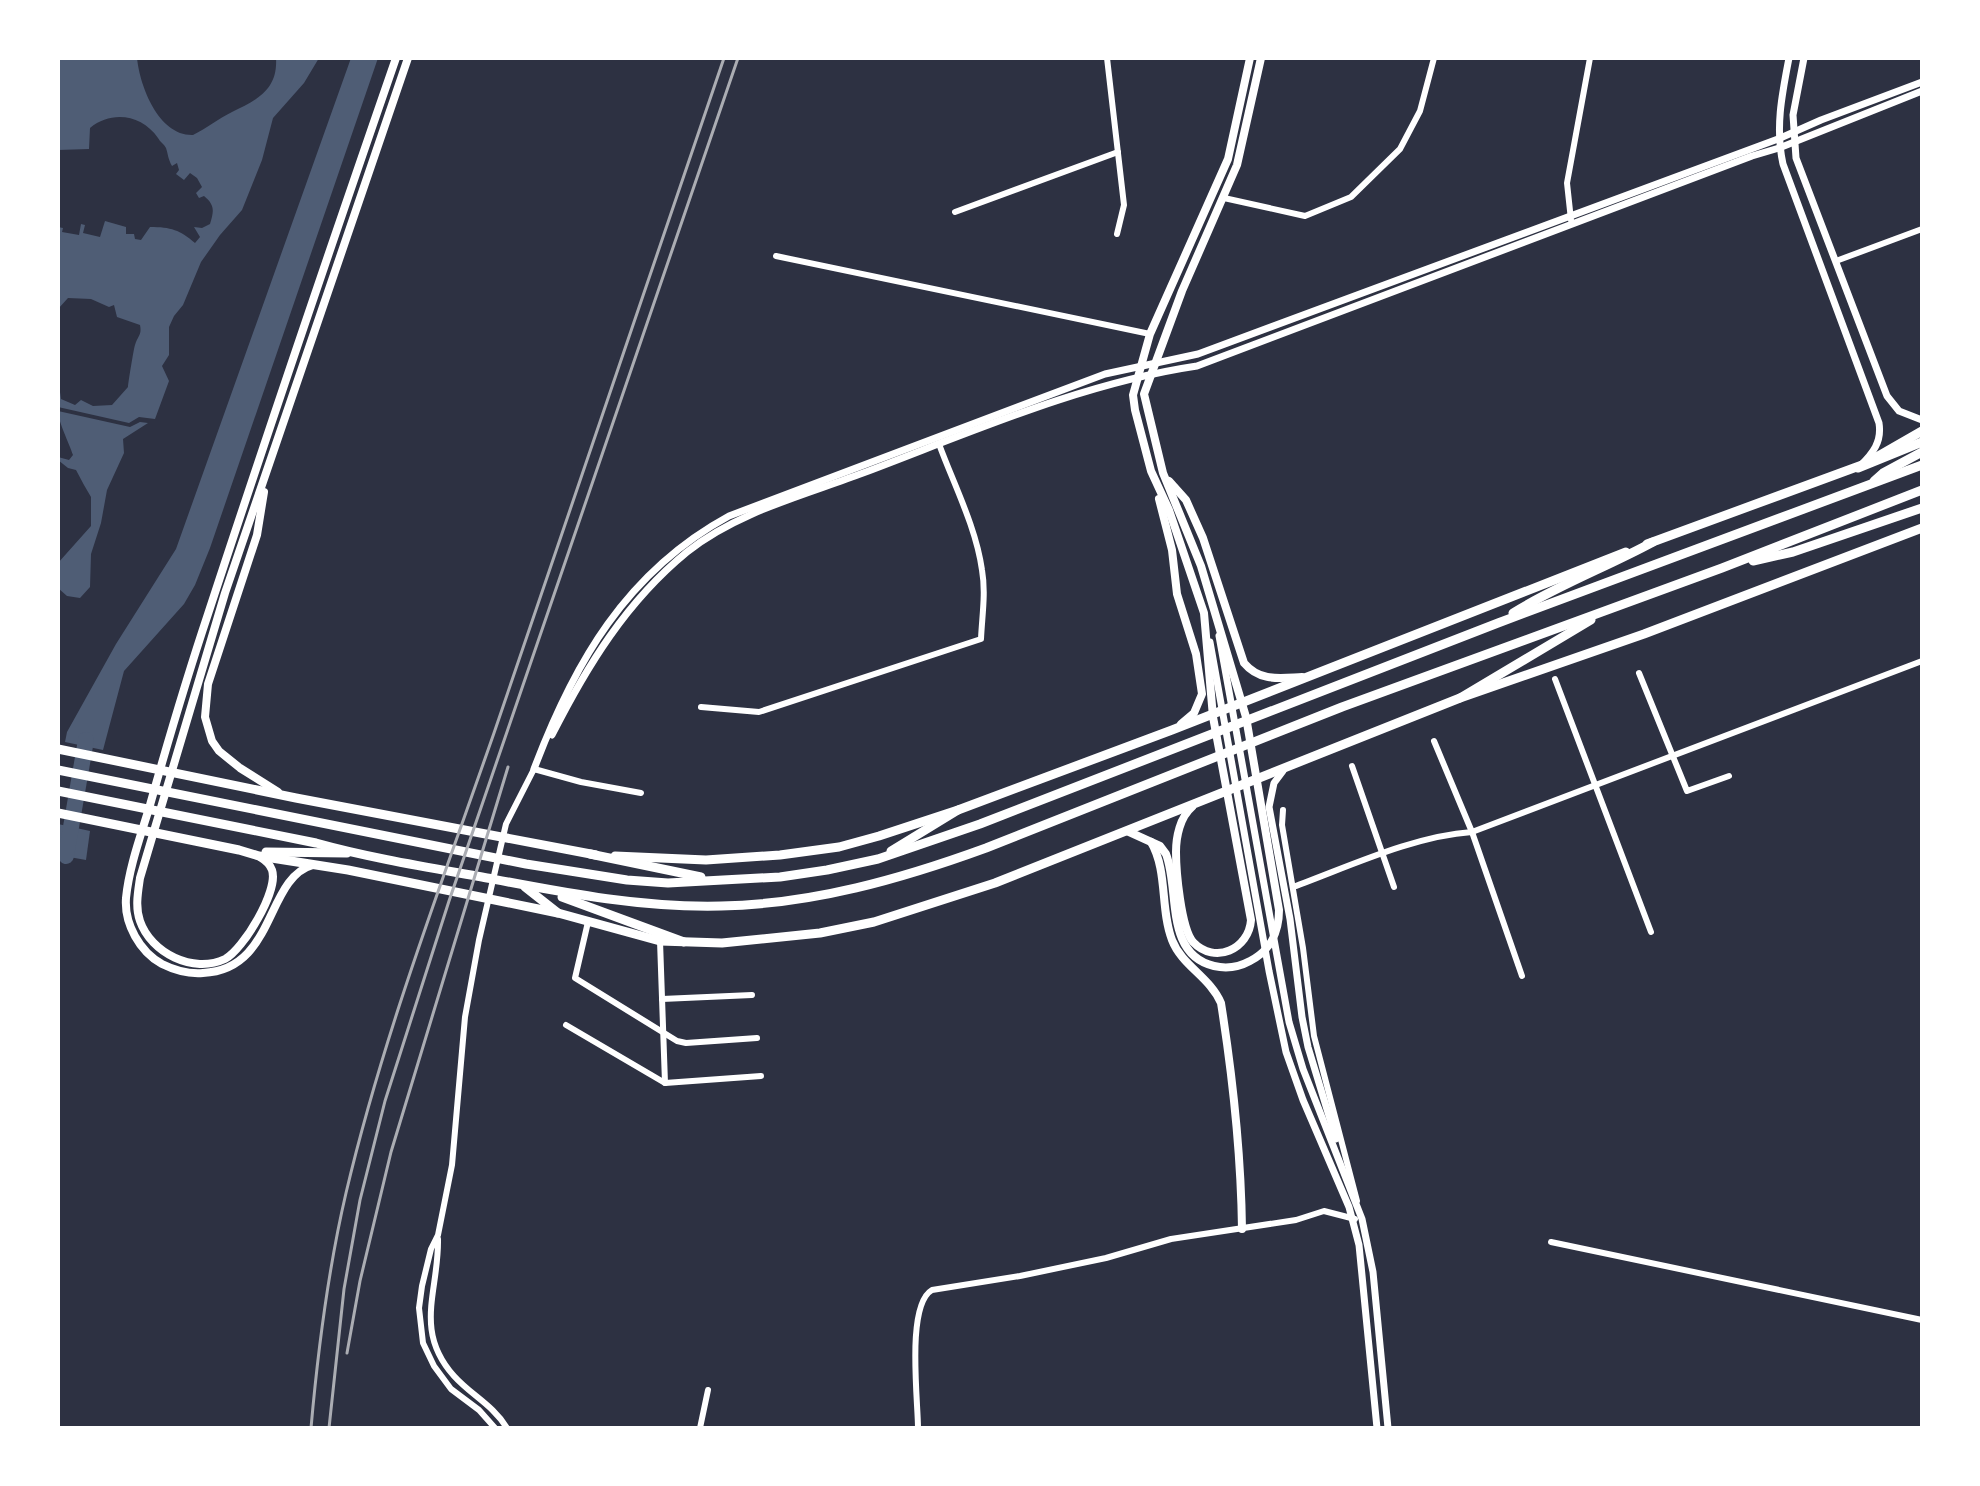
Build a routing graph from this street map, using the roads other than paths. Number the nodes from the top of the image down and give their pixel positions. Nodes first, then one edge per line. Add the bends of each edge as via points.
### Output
1 (396, 58) edge
2 (408, 58) edge
3 (1107, 58) edge
4 (1250, 58) edge
5 (1261, 58) edge
6 (1434, 58) edge
7 (1590, 58) edge
8 (1789, 58) edge
9 (1804, 58) edge
10 (1922, 82) edge
11 (1922, 91) edge
12 (1794, 137) junction
13 (1778, 139) junction
14 (1779, 148) junction
15 (1118, 152) junction
16 (1224, 198) junction
17 (955, 212) dead end
18 (1569, 215) junction
19 (1572, 224) junction
20 (1922, 229) edge
21 (1117, 234) dead end
22 (776, 256) dead end
23 (1836, 261) junction
24 (1150, 334) junction
25 (1155, 362) junction
26 (1142, 365) junction
27 (1151, 373) junction
28 (1139, 375) junction
29 (1922, 420) edge
30 (1922, 431) edge
31 (1922, 442) edge
32 (939, 444) junction
33 (1922, 452) edge
34 (1922, 465) edge
35 (1858, 468) junction
36 (1151, 471) junction
37 (1163, 473) junction
38 (266, 476) junction
39 (1867, 487) junction
40 (1922, 490) edge
41 (1922, 508) edge
42 (245, 520) junction
43 (1922, 525) edge
44 (257, 535) junction
45 (1653, 542) junction
46 (1722, 568) junction
47 (1214, 610) junction
48 (1601, 612) junction
49 (1204, 613) junction
50 (1498, 623) junction
51 (1922, 661) edge
52 (1639, 673) dead end
53 (1307, 676) junction
54 (1555, 679) dead end
55 (1460, 698) junction
56 (701, 707) dead end
57 (1172, 730) junction
58 (1434, 741) dead end
59 (58, 749) edge
60 (1674, 756) junction
61 (1352, 766) dead end
62 (1286, 768) junction
63 (534, 769) junction
64 (58, 770) edge
65 (1729, 776) dead end
66 (1595, 785) junction
67 (58, 791) edge
68 (641, 793) dead end
69 (296, 798) junction
70 (1195, 804) junction
71 (958, 810) junction
72 (1283, 810) dead end
73 (58, 813) edge
74 (1127, 831) junction
75 (1472, 832) junction
76 (1150, 841) junction
77 (239, 850) junction
78 (353, 853) junction
79 (590, 854) junction
80 (1383, 854) junction
81 (259, 856) junction
82 (878, 859) junction
83 (317, 864) junction
84 (716, 881) junction
85 (522, 885) junction
86 (1293, 887) junction
87 (1394, 887) dead end
88 (540, 889) junction
89 (558, 913) junction
90 (588, 922) junction
91 (1651, 932) dead end
92 (660, 941) junction
93 (684, 942) junction
94 (1522, 976) dead end
95 (752, 995) dead end
96 (662, 999) junction
97 (566, 1025) dead end
98 (662, 1034) junction
99 (757, 1038) dead end
100 (761, 1076) dead end
101 (665, 1083) junction
102 (1341, 1161) junction
103 (1358, 1205) junction
104 (1362, 1219) junction
105 (1352, 1220) junction
106 (1242, 1229) junction
107 (438, 1235) junction
108 (1551, 1242) dead end
109 (1922, 1320) edge
110 (708, 1390) dead end
111 (495, 1428) edge
112 (507, 1428) edge
113 (700, 1428) edge
114 (918, 1428) edge
115 (1377, 1428) edge
116 (1388, 1428) edge

1 - 42 main road
2 - 38 main road
3 - 15 street
4 - 24 main road via 1228,159
5 - 16 main road via 1244,144
6 - 16 street via 1420,111 1400,149 1351,197 1305,216
7 - 18 street via 1567,183
8 - 13 street
9 - 12 street via 1794,104
10 - 12 street via 1821,120
11 - 12 street
12 - 13 street
12 - 14 street
12 - 23 street via 1796,158
13 - 14 street
13 - 18 street
14 - 19 street
14 - 35 street via 1879,423 1875,449
15 - 17 street
15 - 21 street via 1124,205
16 - 25 main road
18 - 19 street
18 - 25 street via 1198,354
19 - 27 street via 1197,366
20 - 23 street
22 - 24 street
23 - 29 street via 1887,396 1899,411
24 - 26 main road
25 - 26 street
25 - 27 main road
26 - 28 main road
26 - 63 street via 1097,377 760,503 704,530 659,565 593,643
27 - 28 street
27 - 37 main road via 1144,403
28 - 32 street
28 - 36 main road via 1133,395
30 - 35 main road
31 - 35 main road
32 - 56 street via 982,569 981,639 759,712
32 - 63 street via 748,517 691,549 605,641
33 - 39 main road
34 - 39 main road
35 - 45 main road
36 - 49 main road
36 - 57 main road via 1168,527 1177,594 1192,634 1202,694 1194,713
37 - 47 main road via 1191,536
37 - 53 main road via 1192,511 1244,663 1266,678
38 - 42 main road
38 - 44 main road
39 - 50 main road
40 - 46 main road
41 - 46 main road via 1793,552
42 - 44 main road
42 - 81 main road via 143,864 137,906 145,932 155,945 184,961 214,963 228,957 243,943 270,889 274,873
42 - 83 main road via 189,673 137,850 126,898 129,922 142,947 162,964 196,973 218,972 242,959 261,935 291,879
43 - 55 main road via 1620,643
44 - 69 main road via 205,697 205,717 212,741 227,759
45 - 50 main road
45 - 53 main road
46 - 48 main road
47 - 76 main road via 1246,717 1271,862 1279,910 1270,945 1239,966 1217,967 1199,959 1185,945 1177,924 1168,860
47 - 102 street via 1289,1022
48 - 55 main road
48 - 88 main road via 972,853 877,884 723,906 626,902
49 - 70 main road via 1213,717 1251,920 1244,942 1222,952 1194,943 1185,923 1176,851 1182,820
49 - 105 street via 1280,1023 1293,1075
50 - 82 main road
51 - 60 street
52 - 60 street
53 - 57 main road
54 - 66 street
55 - 62 main road
57 - 71 main road
58 - 75 street
59 - 69 main road
60 - 65 street via 1687,791
60 - 66 street
61 - 80 street
62 - 70 main road
62 - 102 street via 1274,783 1269,807 1302,1017
63 - 68 street
63 - 107 street via 506,824 471,978 452,1165
64 - 84 main road via 526,864 627,880
66 - 75 street
66 - 91 street
67 - 78 main road
69 - 79 main road
70 - 74 main road
71 - 79 main road via 839,847 780,855 706,860
71 - 82 main road
72 - 86 street
73 - 77 main road
74 - 76 main road
74 - 93 main road via 995,883 874,922 769,939
75 - 80 street via 1450,833
75 - 94 street
76 - 106 main road via 1173,942 1216,990 1221,1003 1236,1099
77 - 78 main road
77 - 81 main road
78 - 85 main road
79 - 84 main road
80 - 86 street
80 - 87 street
81 - 83 main road
82 - 84 main road via 780,877
83 - 89 main road
85 - 88 main road
85 - 89 main road
86 - 103 street via 1314,1036
88 - 93 main road
89 - 90 main road
90 - 92 main road
90 - 98 street via 575,978
92 - 93 main road
92 - 96 street
95 - 96 street
96 - 98 street
97 - 101 street
98 - 99 street via 686,1043
98 - 101 street
100 - 101 street
102 - 103 street
103 - 104 street
104 - 105 street
104 - 116 street via 1373,1272
105 - 106 street via 1324,1211
105 - 115 street via 1363,1273
106 - 114 street via 1171,1239 1106,1258 925,1294 915,1370
107 - 111 street via 419,1302 423,1343 446,1383
107 - 112 street via 429,1318 433,1341 453,1376 491,1407
108 - 109 street
110 - 113 street

